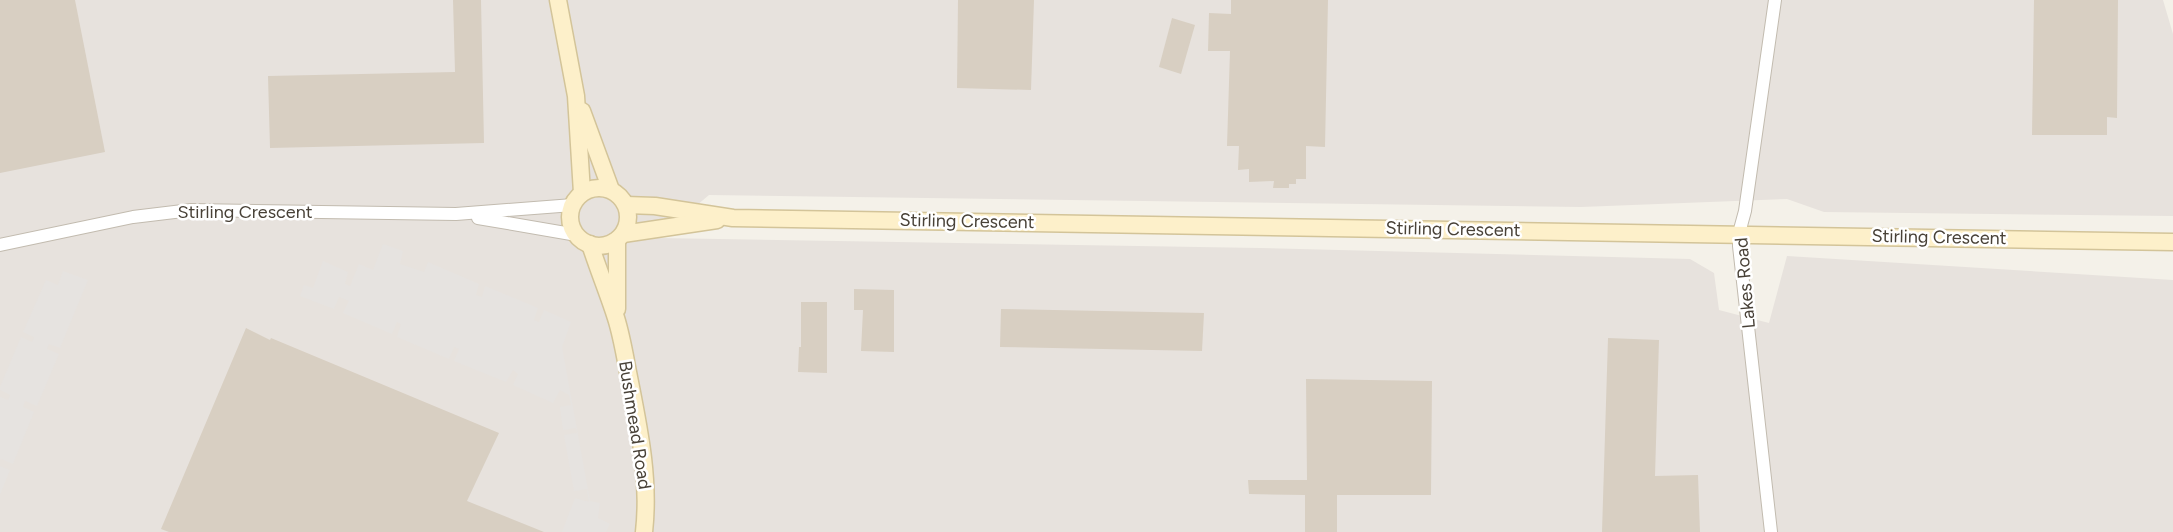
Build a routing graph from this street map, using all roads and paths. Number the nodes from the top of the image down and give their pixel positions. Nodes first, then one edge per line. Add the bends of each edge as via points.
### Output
1 (558, 0) edge
2 (1775, 0) edge
3 (576, 96) junction
4 (611, 190) junction
5 (578, 199) junction
6 (626, 206) junction
7 (456, 214) junction
8 (733, 218) junction
9 (1739, 233) junction
10 (620, 237) junction
11 (584, 240) junction
12 (2173, 242) edge
13 (0, 245) edge
14 (617, 319) junction
15 (644, 532) edge
16 (1771, 532) edge

1 - 3 main road, Bushmead Road
2 - 9 street, Lakes Road
3 - 4 main road, Bushmead Road
3 - 5 main road, Bushmead Road
4 - 5 main road via 596,188
4 - 6 main road, Bushmead Road
5 - 7 street, Stirling Crescent
5 - 11 main road, Bushmead Road via 571,216 572,226
6 - 8 main road, Stirling Crescent via 655,206
6 - 10 main road, Bushmead Road via 627,225
7 - 11 street, Stirling Crescent
7 - 13 street, Stirling Crescent via 191,210 133,217
8 - 9 main road, Stirling Crescent
8 - 10 main road, Stirling Crescent
9 - 12 main road, Stirling Crescent
9 - 16 street, Lakes Road
10 - 11 main road via 604,246
10 - 14 main road, Bushmead Road
11 - 14 main road, Bushmead Road
14 - 15 main road, Bushmead Road via 643,450 647,511

